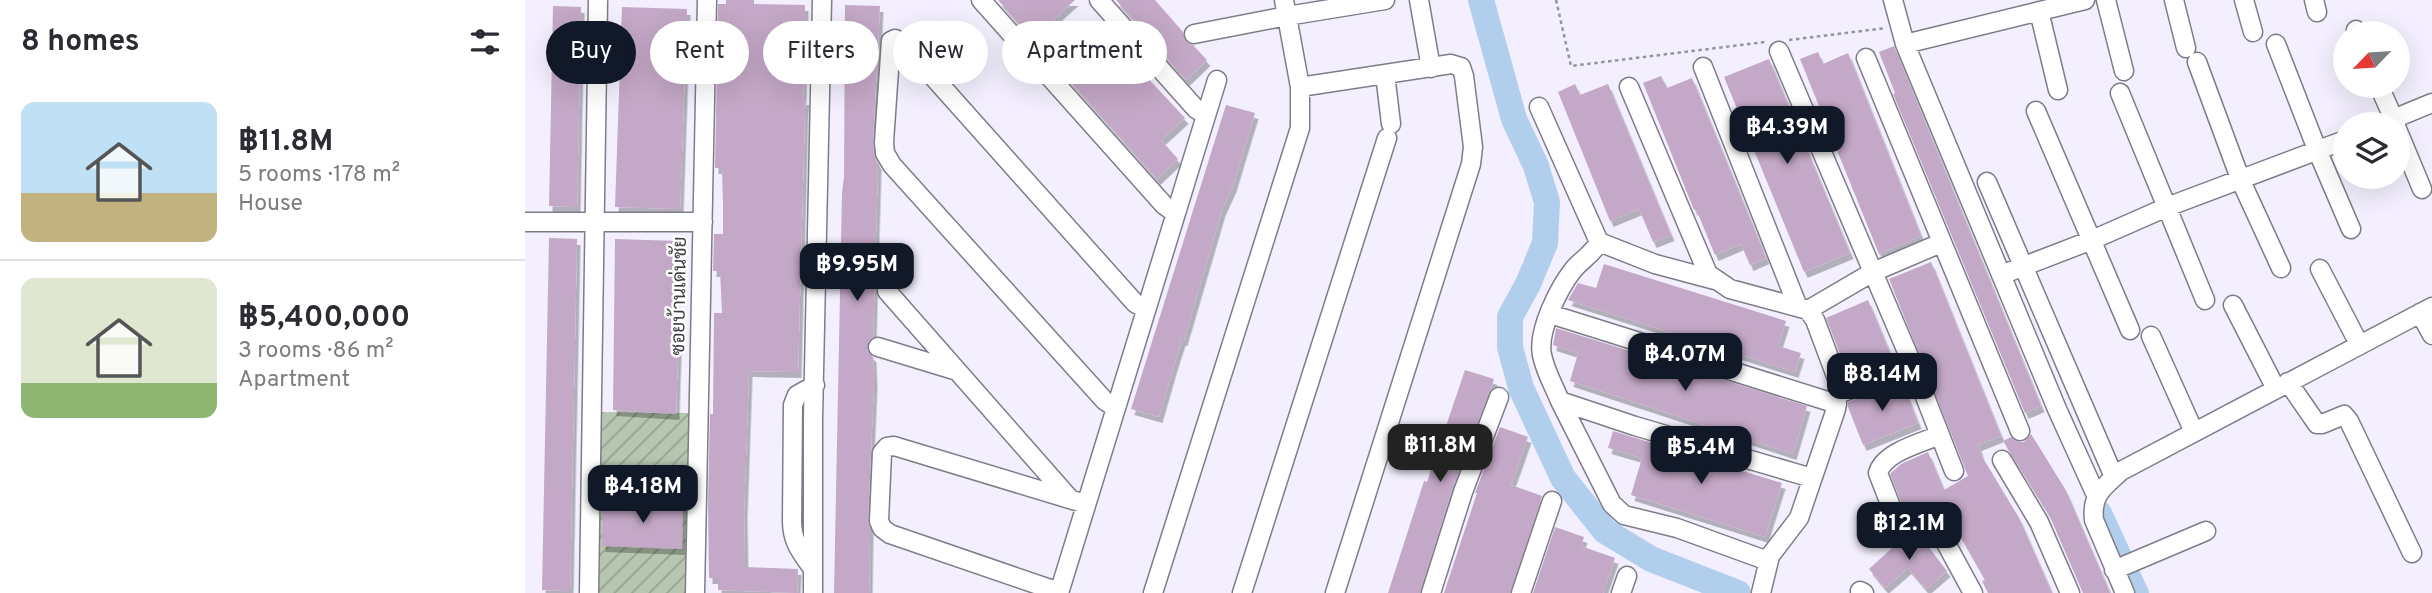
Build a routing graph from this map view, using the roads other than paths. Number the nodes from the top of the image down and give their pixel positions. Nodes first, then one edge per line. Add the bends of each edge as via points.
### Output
1 (598, 0) edge
2 (707, 0) edge
3 (822, 0) edge
4 (981, 0) edge
5 (1099, 0) edge
6 (1385, 0) edge
7 (1419, 0) edge
8 (1893, 0) edge
9 (2085, 0) edge
10 (2106, 0) edge
11 (2174, 0) edge
12 (2244, 0) edge
13 (1285, 8) edge
14 (2039, 11) junction
15 (2253, 32) dead end
16 (1194, 34) dead end
17 (1905, 44) junction
18 (2276, 44) dead end
19 (1777, 45) road end
20 (2186, 48) dead end
21 (1866, 58) dead end
22 (2197, 62) dead end
23 (1703, 67) dead end
24 (1431, 68) junction
25 (2124, 71) dead end
26 (1385, 74) junction
27 (1217, 80) dead end
28 (1300, 87) junction
29 (1629, 87) dead end
30 (2058, 90) dead end
31 (2120, 93) dead end
32 (2432, 103) edge
33 (1539, 107) dead end
34 (2036, 111) dead end
35 (1206, 115) junction
36 (2410, 115) edge
37 (2333, 145) edge
38 (2318, 152) junction
39 (2410, 163) edge
40 (2241, 181) junction
41 (1987, 182) dead end
42 (2422, 189) dead end
43 (2167, 207) junction
44 (1175, 213) junction
45 (525, 222) edge
46 (595, 222) junction
47 (703, 222) junction
48 (2351, 229) dead end
49 (2092, 240) junction
50 (1599, 242) junction
51 (1941, 243) junction
52 (2023, 267) junction
53 (2281, 268) dead end
54 (2320, 269) dead end
55 (1873, 272) junction
56 (2001, 275) junction
57 (1716, 280) junction
58 (887, 291) dead end
59 (2205, 300) dead end
60 (2232, 305) dead end
61 (1803, 308) junction
62 (1146, 309) junction
63 (2426, 310) edge
64 (1550, 314) junction
65 (2130, 330) dead end
66 (2432, 335) edge
67 (2151, 336) dead end
68 (2359, 344) junction
69 (878, 347) dead end
70 (1913, 366) junction
71 (957, 371) junction
72 (2282, 385) junction
73 (1499, 397) dead end
74 (1838, 399) junction
75 (1560, 401) junction
76 (1116, 408) junction
77 (2020, 431) dead end
78 (2194, 432) junction
79 (1940, 435) junction
80 (2003, 460) dead end
81 (1954, 471) dead end
82 (2114, 477) junction
83 (1812, 478) junction
84 (2096, 495) junction
85 (1078, 501) junction
86 (1552, 501) dead end
87 (1936, 525) dead end
88 (1899, 527) dead end
89 (2206, 531) dead end
90 (2412, 553) dead end
91 (1768, 561) junction
92 (2114, 570) junction
93 (1059, 592) edge
94 (1761, 592) edge
95 (589, 593) edge
96 (695, 593) edge
97 (813, 593) edge
98 (1153, 593) edge
99 (1242, 593) edge
100 (1335, 593) edge
101 (1431, 593) edge
102 (1521, 593) edge
103 (1973, 593) edge
104 (2070, 593) edge
105 (2125, 593) edge

1 - 46 street
2 - 47 street, ซอยบ้านเด่นชัย
3 - 97 street via 814,385 797,395 793,405 792,535 813,569
4 - 44 street
5 - 35 street
6 - 13 street
7 - 24 street
8 - 17 street
9 - 14 street
10 - 25 street
11 - 20 street
12 - 15 street
13 - 16 street
13 - 28 street
14 - 17 street
14 - 30 street
17 - 56 street
18 - 38 street
19 - 55 street
21 - 51 street
22 - 40 street
23 - 61 street
24 - 26 street
24 - 100 street via 1461,67 1474,156
26 - 28 street
26 - 99 street via 1389,131
27 - 35 street
28 - 98 street via 1300,128
29 - 57 street via 1702,262
31 - 43 street
32 - 36 street
33 - 50 street
34 - 49 street
35 - 44 street
37 - 38 street
38 - 40 street
38 - 48 street
39 - 42 street
40 - 43 street
40 - 53 street
41 - 52 street
43 - 49 street
43 - 59 street
44 - 62 street
45 - 46 street
46 - 47 street
46 - 95 street
47 - 96 street, ซอยบ้านเด่นชัย
49 - 52 street
49 - 65 street
50 - 57 street via 1655,264
50 - 64 street via 1567,278
51 - 55 street
51 - 77 street
52 - 56 street
52 - 82 street
54 - 68 street
55 - 61 street
55 - 70 street
56 - 84 street
57 - 61 street via 1746,295
58 - 71 street
60 - 72 street
61 - 74 street via 1815,320 1839,384
62 - 76 street
62 - 76 street via 1135,303 902,42 891,41 884,142 892,165
63 - 66 street
63 - 68 street
64 - 74 street
64 - 75 street via 1542,355
67 - 78 street
68 - 72 street
69 - 71 street
70 - 74 street
70 - 79 street
71 - 85 street
72 - 78 street
72 - 90 street via 2317,424 2344,415 2349,421
73 - 101 street
74 - 83 street
75 - 83 street
75 - 91 street via 1612,504 1621,513
76 - 85 street
78 - 82 street
79 - 81 street
79 - 88 street via 1881,464 1878,473
80 - 104 street via 2035,514
82 - 84 street
83 - 91 street via 1799,518
84 - 92 street via 2094,520
85 - 93 street
85 - 93 street via 894,446 882,453 882,528
86 - 102 street
87 - 103 street
89 - 92 street
91 - 94 street
92 - 105 street

